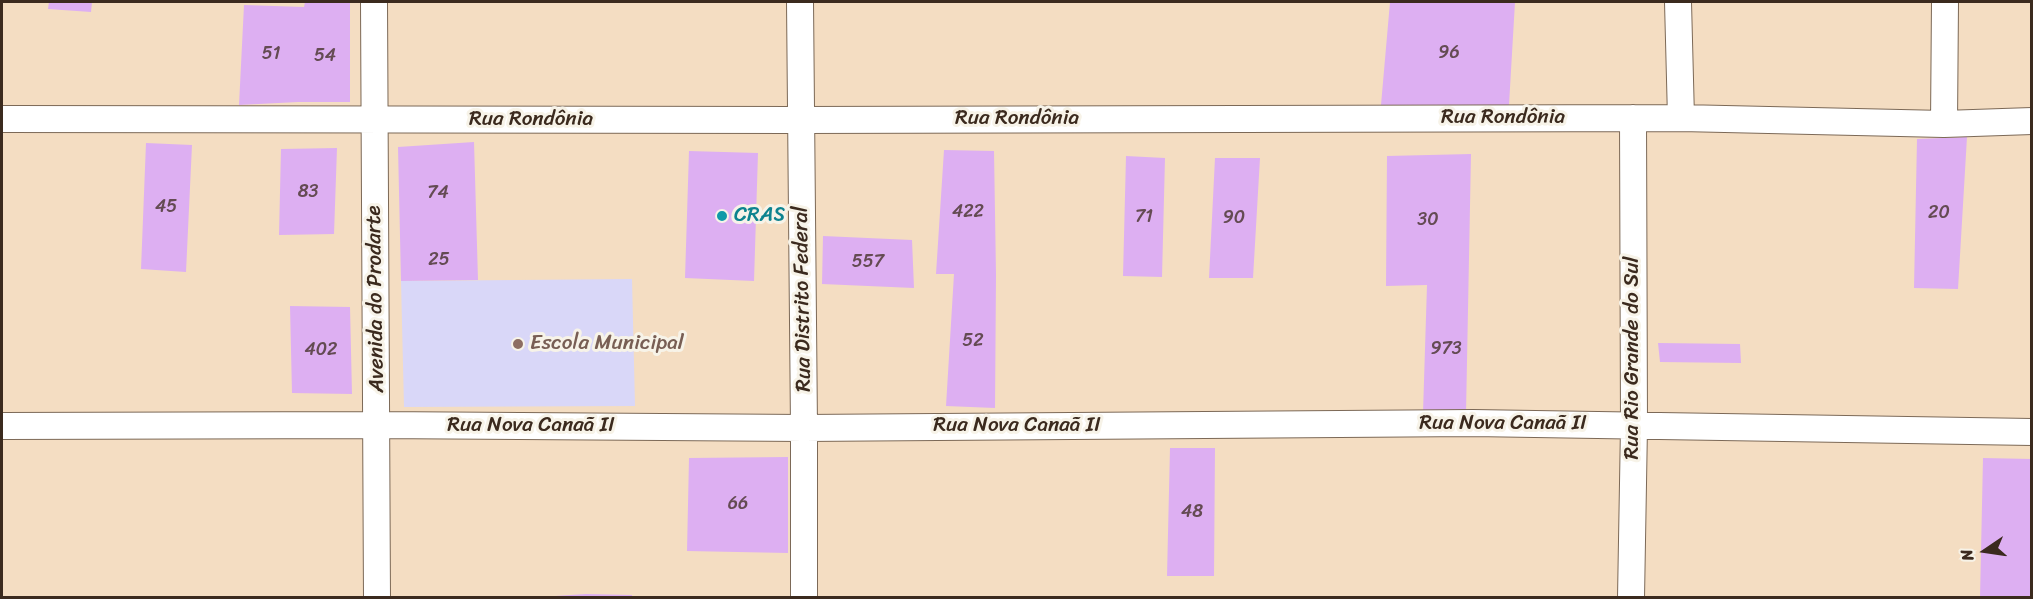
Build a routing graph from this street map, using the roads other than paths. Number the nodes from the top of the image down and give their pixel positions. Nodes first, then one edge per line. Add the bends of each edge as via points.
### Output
1 (374, 2) edge
2 (800, 2) edge
3 (1678, 2) edge
4 (1946, 2) edge
5 (2, 118) edge
6 (1633, 118) junction
7 (1681, 118) junction
8 (374, 119) junction
9 (801, 120) junction
10 (2031, 121) edge
11 (1944, 124) junction
12 (378, 425) junction
13 (2, 426) edge
14 (1634, 426) junction
15 (804, 428) junction
16 (2031, 432) edge
17 (377, 597) edge
18 (804, 597) edge
19 (1631, 597) edge

1 - 8 street, Avenida do Prodarte
2 - 9 street, Rua Distrito Federal
3 - 7 street
4 - 11 street
5 - 8 street, Rua Rondônia
6 - 7 street, Rua Rondônia
6 - 9 street, Rua Rondônia
6 - 14 street, Rua Rio Grande do Sul
7 - 11 street, Rua Rondônia
8 - 9 street, Rua Rondônia
8 - 12 street, Avenida do Prodarte
9 - 15 street, Rua Distrito Federal
10 - 11 street, Rua Rondônia
12 - 13 street, Rua Nova Canaã II
12 - 15 street, Rua Nova Canaã II
12 - 17 street, Avenida do Prodarte
14 - 15 street, Rua Nova Canaã II via 1473,423
14 - 16 street, Rua Nova Canaã II
14 - 19 street, Rua Rio Grande do Sul
15 - 18 street, Rua Distrito Federal

